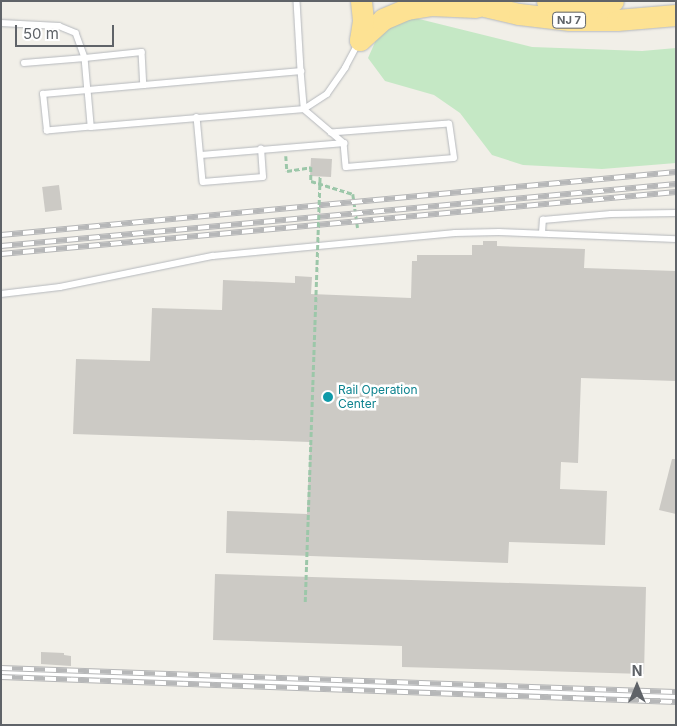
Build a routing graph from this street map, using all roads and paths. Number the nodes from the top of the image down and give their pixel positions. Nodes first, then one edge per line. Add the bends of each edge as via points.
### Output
1 (297, 1) edge
2 (361, 1) edge
3 (463, 1) edge
4 (547, 1) edge
5 (613, 1) edge
6 (492, 8) junction
7 (676, 15) edge
8 (1, 23) edge
9 (360, 40) junction
10 (85, 58) junction
11 (24, 63) dead end
12 (300, 71) junction
13 (144, 85) junction
14 (88, 90) junction
15 (304, 109) junction
16 (197, 117) junction
17 (91, 127) junction
18 (331, 133) junction
19 (344, 142) junction
20 (286, 147) junction
21 (261, 149) junction
22 (201, 155) junction
23 (320, 176) dead end
24 (676, 213) edge
25 (358, 228) dead end
26 (542, 233) junction
27 (676, 239) edge
28 (1, 294) edge
29 (305, 602) dead end
30 (1, 672) edge
31 (676, 696) edge

1 - 12 lane
2 - 9 highway
3 - 6 highway, NJ 7
4 - 5 highway via 580,4
6 - 7 highway, NJ 7 via 578,20
6 - 9 highway via 443,5 407,9 383,19
8 - 10 lane via 59,26 76,33
9 - 15 lane via 327,94
10 - 11 lane
10 - 13 lane via 142,52
10 - 14 lane
12 - 13 lane
12 - 15 lane
13 - 14 lane
14 - 17 lane
14 - 17 lane via 43,94 47,131
15 - 16 lane
15 - 18 lane
16 - 17 lane
16 - 22 lane
18 - 19 lane
18 - 19 lane via 449,124 454,158 346,167
19 - 20 lane
20 - 21 lane
20 - 25 path via 287,170 311,167 311,181 353,194
21 - 22 lane
21 - 22 lane via 263,177 203,182
23 - 29 path, bridge
24 - 26 lane via 544,220
26 - 27 lane
26 - 28 lane via 474,232 255,251 213,256 48,289
30 - 31 lane

